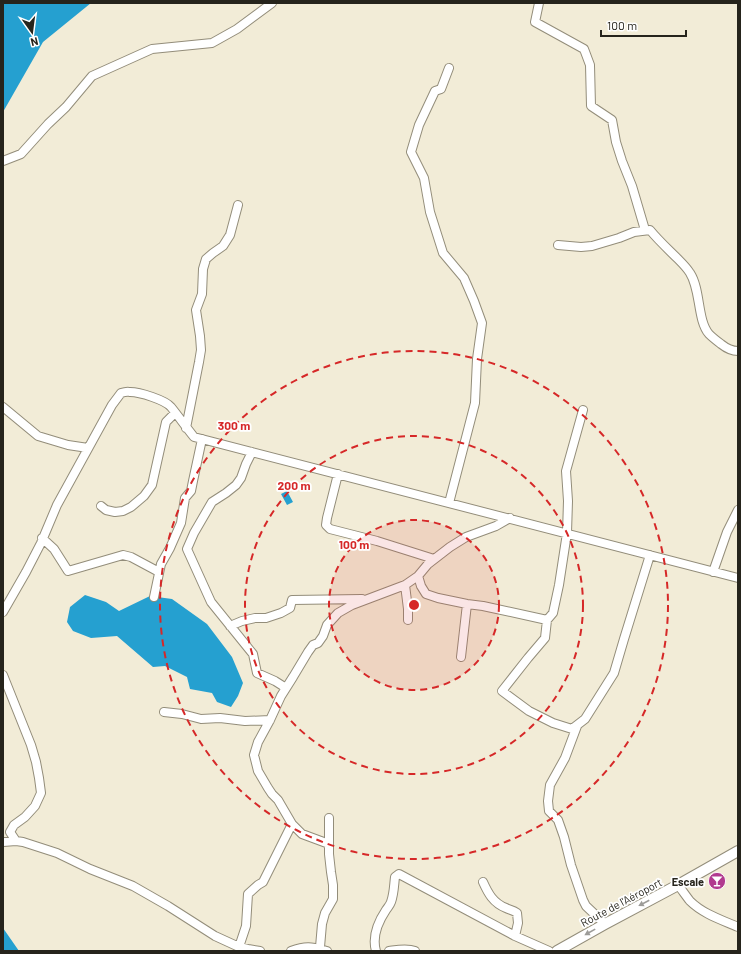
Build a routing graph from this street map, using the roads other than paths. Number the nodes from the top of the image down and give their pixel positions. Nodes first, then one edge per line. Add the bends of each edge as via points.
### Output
1 (272, 3) edge
2 (539, 3) edge
3 (449, 68) dead end
4 (3, 161) edge
5 (238, 206) dead end
6 (645, 230) junction
7 (558, 245) dead end
8 (738, 351) edge
9 (3, 406) edge
10 (583, 410) dead end
11 (175, 413) junction
12 (186, 428) junction
13 (202, 439) junction
14 (88, 448) junction
15 (252, 452) junction
16 (338, 474) junction
17 (449, 503) junction
18 (101, 506) dead end
19 (738, 510) edge
20 (510, 518) junction
21 (567, 533) junction
22 (42, 538) junction
23 (650, 555) junction
24 (434, 559) junction
25 (159, 572) junction
26 (713, 572) junction
27 (418, 576) junction
28 (738, 578) edge
29 (405, 585) junction
30 (154, 596) dead end
31 (369, 599) junction
32 (467, 604) junction
33 (3, 612) edge
34 (408, 620) dead end
35 (547, 620) junction
36 (230, 626) junction
37 (461, 657) dead end
38 (3, 675) edge
39 (286, 688) junction
40 (164, 712) dead end
41 (270, 720) junction
42 (576, 726) junction
43 (329, 818) dead end
44 (292, 824) junction
45 (16, 841) junction
46 (3, 842) edge
47 (329, 844) junction
48 (738, 851) edge
49 (483, 882) dead end
50 (678, 885) junction
51 (605, 924) junction
52 (738, 927) edge
53 (515, 936) junction
54 (239, 947) junction
55 (324, 950) edge
56 (260, 951) edge
57 (291, 951) edge
58 (376, 951) edge
59 (389, 951) edge
60 (416, 951) edge
61 (549, 951) edge
62 (557, 951) edge

1 - 4 street via 237,29 212,43 152,49 92,76 21,154
2 - 6 street via 535,22 584,49 590,65 591,106 612,120 616,142
3 - 17 street via 442,89 435,91 419,125 411,152 424,178 430,212 443,253 464,278 482,323 475,403
5 - 12 street via 230,235 223,246 206,260 203,269 202,294 196,310 201,350
6 - 7 street via 592,246
6 - 8 street via 650,230 690,273 708,334 725,347
9 - 14 street via 38,436
10 - 21 street via 566,471
11 - 12 street
11 - 14 street via 162,400 131,392 121,393
11 - 18 street via 166,422 152,485 144,496 123,511 114,512
12 - 13 street via 194,437
13 - 15 street
13 - 25 street via 191,491 185,498 181,523
14 - 22 street
15 - 16 street
15 - 36 street via 236,485 212,502 187,549 211,602
16 - 17 street
16 - 24 street via 327,518 326,525 330,529
17 - 20 street
19 - 26 street
20 - 21 street
20 - 24 street via 466,537
21 - 23 street
21 - 35 street via 553,613
22 - 25 street via 54,549 68,571 123,555
22 - 33 street
23 - 26 street
23 - 42 street via 614,673 584,719
24 - 27 street
25 - 30 street
26 - 28 street
27 - 29 street
27 - 32 street via 426,594
29 - 31 street
29 - 34 street
31 - 36 street via 292,600 290,608 281,612
31 - 39 street via 338,613 327,625 318,643 308,652
32 - 35 street
32 - 37 street
35 - 42 street via 545,638 502,691 526,709 553,723 572,729
36 - 39 street via 253,654 257,673
38 - 45 street via 31,745 41,793 35,806 10,832
39 - 41 street
40 - 41 street via 201,719
41 - 44 street via 254,755 258,771
42 - 51 street via 565,758 550,785 549,811 558,820 583,900
43 - 47 street
44 - 47 street via 302,834
44 - 54 street via 264,882 248,894 246,926
45 - 46 street
45 - 54 street via 57,853 133,886 215,936
47 - 55 street via 334,885 333,899 322,924 320,947
48 - 50 main road, Route de l'Aéroport
49 - 53 street via 488,894 497,904 517,914
50 -> 51 main road, Route de l'Aéroport
50 - 52 street via 699,908
51 -> 62 main road, Route de l'Aéroport
53 - 58 street via 399,874 395,877 391,903 378,924 374,938
53 - 61 street
54 - 56 street
55 - 57 street via 311,946
59 - 60 street

